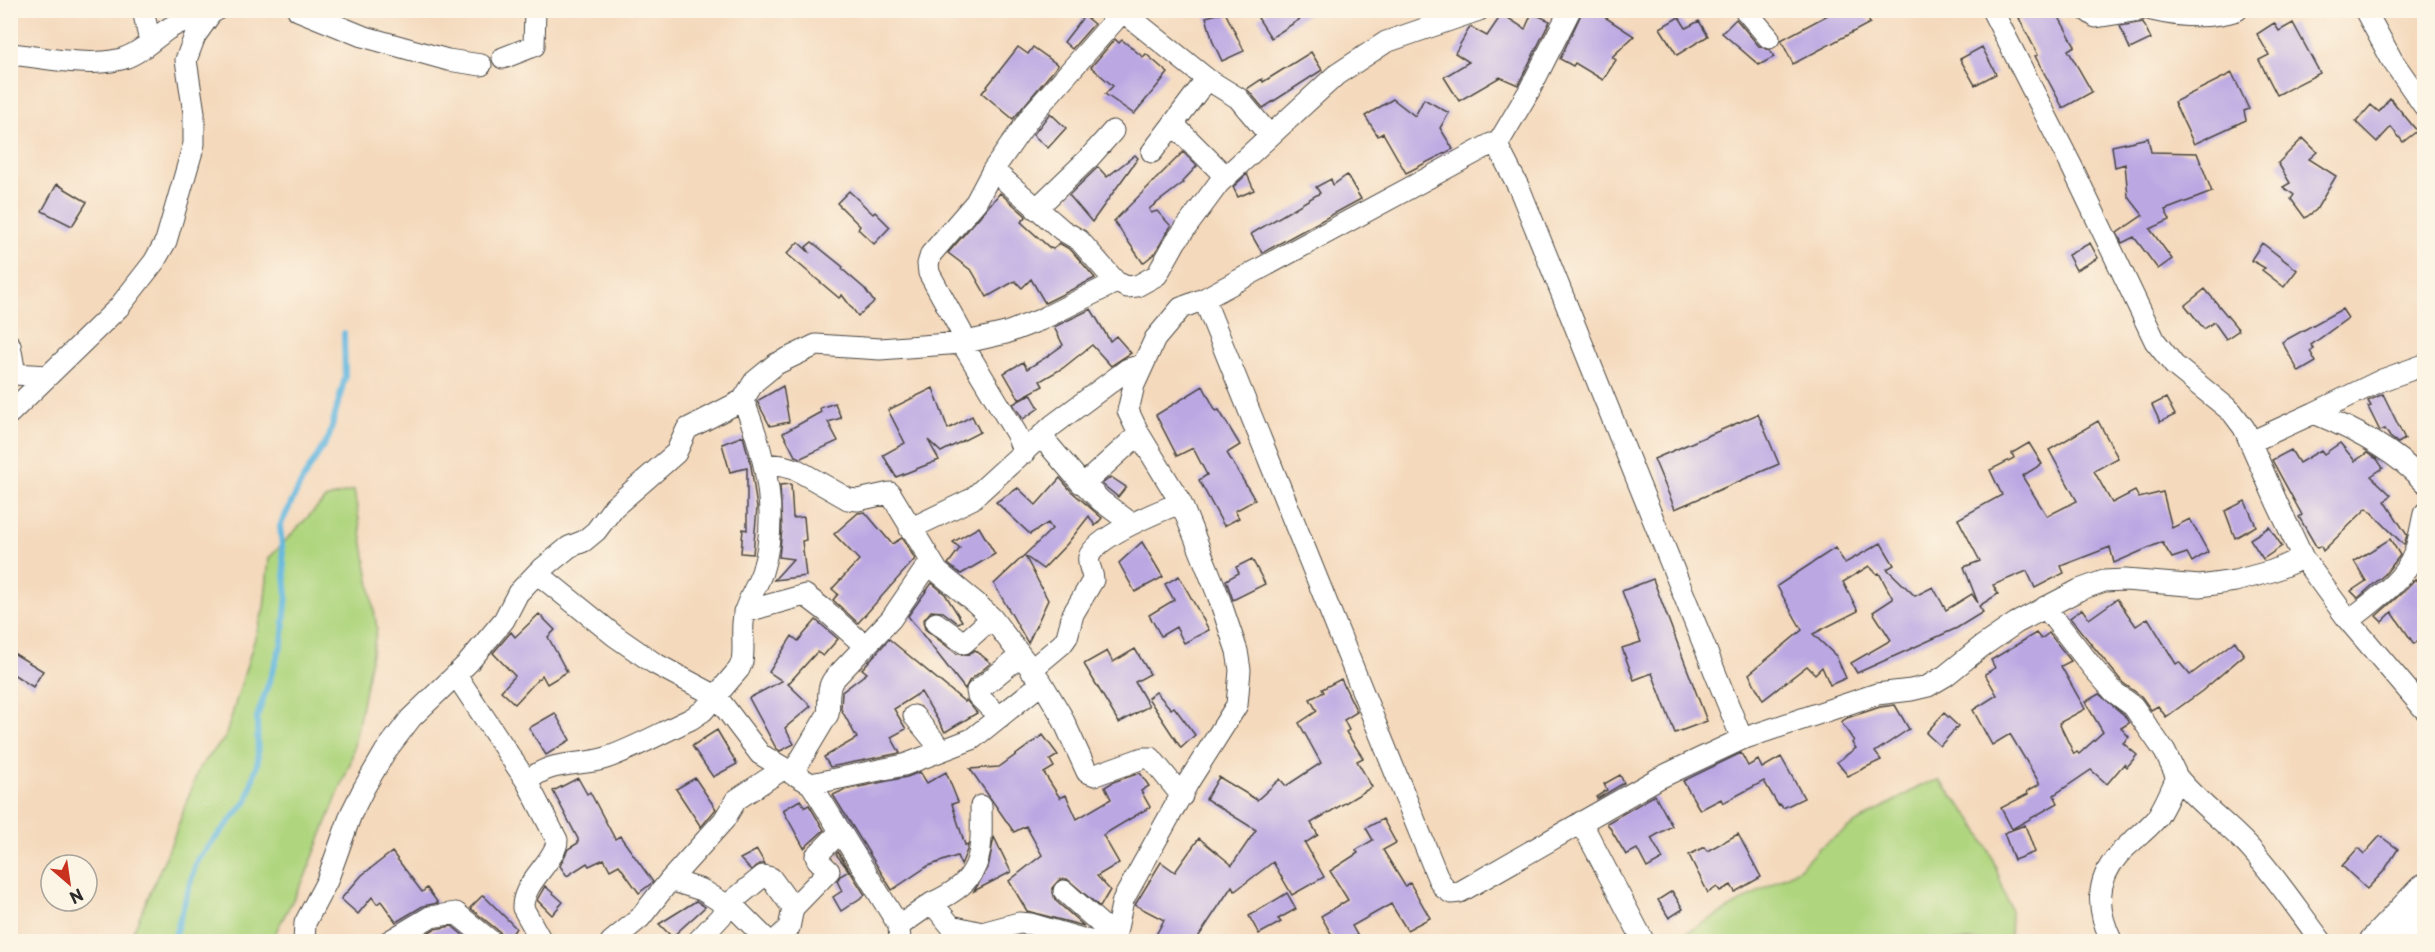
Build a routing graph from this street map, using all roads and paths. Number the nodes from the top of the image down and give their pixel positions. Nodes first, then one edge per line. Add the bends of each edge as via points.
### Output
1 (143, 10) edge
2 (298, 10) edge
3 (535, 10) edge
4 (1479, 10) edge
5 (1570, 10) edge
6 (1745, 10) edge
7 (2086, 10) edge
8 (2140, 10) edge
9 (2152, 10) edge
10 (2237, 10) edge
11 (2365, 10) edge
12 (215, 11) edge
13 (1121, 11) edge
14 (1997, 12) edge
15 (1769, 38) dead end
16 (150, 42) junction
17 (10, 54) edge
18 (503, 58) dead end
19 (481, 65) dead end
20 (1207, 79) junction
21 (2424, 106) edge
22 (1173, 124) junction
23 (1113, 131) dead end
24 (1270, 136) junction
25 (1497, 145) junction
26 (1152, 152) dead end
27 (993, 170) junction
28 (1226, 177) junction
29 (1036, 208) junction
30 (1116, 282) junction
31 (1204, 299) junction
32 (965, 343) junction
33 (10, 345) edge
34 (2424, 364) edge
35 (1142, 365) junction
36 (13, 375) edge
37 (48, 376) junction
38 (744, 400) junction
39 (10, 412) edge
40 (2314, 412) junction
41 (1139, 434) junction
42 (1041, 436) junction
43 (2251, 442) junction
44 (1024, 453) junction
45 (764, 464) junction
46 (2424, 482) edge
47 (1084, 484) junction
48 (1180, 502) junction
49 (2424, 514) edge
50 (1132, 524) junction
51 (910, 529) junction
52 (2303, 558) junction
53 (930, 562) junction
54 (537, 573) junction
55 (2045, 606) junction
56 (744, 612) junction
57 (992, 618) junction
58 (2349, 621) junction
59 (936, 623) dead end
60 (865, 646) junction
61 (1031, 670) junction
62 (456, 675) junction
63 (716, 696) junction
64 (2424, 709) edge
65 (914, 716) dead end
66 (1000, 717) junction
67 (1742, 739) junction
68 (942, 750) junction
69 (788, 772) junction
70 (2177, 777) junction
71 (527, 782) junction
72 (811, 784) junction
73 (1182, 796) junction
74 (981, 806) dead end
75 (1581, 822) junction
76 (840, 832) junction
77 (858, 859) junction
78 (829, 871) junction
79 (670, 880) junction
80 (1064, 891) dead end
81 (2424, 891) edge
82 (932, 903) junction
83 (729, 905) junction
84 (793, 908) junction
85 (899, 934) edge
86 (948, 934) edge
87 (2424, 936) edge
88 (1114, 939) edge
89 (698, 941) edge
90 (304, 942) edge
91 (388, 942) edge
92 (492, 942) edge
93 (542, 942) edge
94 (610, 942) edge
95 (768, 942) edge
96 (774, 942) edge
97 (1093, 942) edge
98 (1644, 942) edge
99 (2112, 942) edge
100 (2322, 942) edge
101 (2376, 942) edge
102 (2419, 942) edge

1 - 16 street
2 - 19 street via 362,36
3 - 18 street via 534,46
4 - 24 street via 1386,42 1336,75
5 - 25 street
6 - 15 street
7 - 8 street via 2096,16
9 - 10 street via 2211,16
11 - 21 street via 2392,60
12 - 16 street via 184,20
12 - 37 street via 195,36 186,60 194,144 166,241 119,307
13 - 20 street
13 - 27 street via 1033,113
14 - 43 street via 2155,341 2174,365 2232,412
16 - 17 street via 118,60
20 - 22 street
20 - 24 street via 1246,105
22 - 26 street
22 - 28 street
23 - 29 street
24 - 28 street
25 - 31 street via 1491,144
25 - 67 street via 1520,190
27 - 29 street
27 - 32 street via 976,202 931,254 928,264
28 - 30 street via 1176,241 1157,275 1137,286
29 - 30 street via 1079,240
30 - 32 street via 1040,320
31 - 35 street via 1180,308 1155,339
31 - 75 street via 1444,888 1451,893 1460,892
32 - 38 street via 879,349 816,345 776,364 754,382
32 - 44 street
33 - 36 street
34 - 40 street
35 - 41 street via 1128,411
35 - 42 street via 1114,378
36 - 37 street
37 - 39 street
38 - 45 street via 759,437
38 - 54 street via 687,429 676,453 614,507 596,531
40 - 43 street
40 - 46 street via 2404,462
41 - 47 street
41 - 48 street
42 - 44 street
42 - 47 street
43 - 52 street
44 - 51 street via 972,499
45 - 51 street via 797,470 848,499 890,493
45 - 56 street via 768,543 762,571
47 - 50 street
48 - 50 street
48 - 73 street via 1218,595 1240,670 1237,705
49 - 58 street via 2414,556 2407,567
50 - 61 street via 1091,553 1093,580 1073,614 1067,636
51 - 53 street
52 - 55 street via 2244,579 2200,586 2104,582
52 - 58 street
53 - 57 street
53 - 60 street via 891,619
54 - 62 street via 518,593 504,620
54 - 63 street via 654,663
55 - 67 street via 1981,646 1928,686 1877,694
55 - 70 street via 2093,668 2133,706
56 - 60 street via 805,595
56 - 63 street via 742,662
57 - 59 street via 967,642
57 - 61 street
58 - 64 street
60 - 69 street via 829,686 828,714
61 - 66 street
61 - 66 street via 977,691
61 - 73 street via 1061,715 1090,775 1151,758
62 - 71 street
62 - 90 street via 411,718 364,788 327,881 305,923
63 - 69 street via 760,754
63 - 71 street via 691,719 625,750 588,762 557,765
65 - 68 street
66 - 68 street via 972,740
67 - 75 street via 1659,778
68 - 72 street via 904,765
69 - 72 street
69 - 79 street via 736,800 719,826
70 - 99 street via 2155,819 2108,870 2100,892 2100,906
70 - 100 street via 2266,866
71 - 93 street via 557,840 523,902
72 - 76 street
73 - 88 street via 1123,900
74 - 82 street via 981,854 975,869 946,896
75 - 98 street
76 - 77 street
76 - 78 street via 816,856
77 - 78 street via 837,873
77 - 85 street
78 - 84 street
79 - 83 street via 702,890
79 - 94 street via 640,918
80 - 88 street
81 - 101 highway
82 - 85 street
82 - 86 street
83 - 84 street via 764,876 771,878
83 - 89 street
83 - 95 street
84 - 96 street via 789,928
86 - 97 street via 991,932 1013,924 1032,924
87 - 102 highway
91 - 92 street via 430,917 456,913

